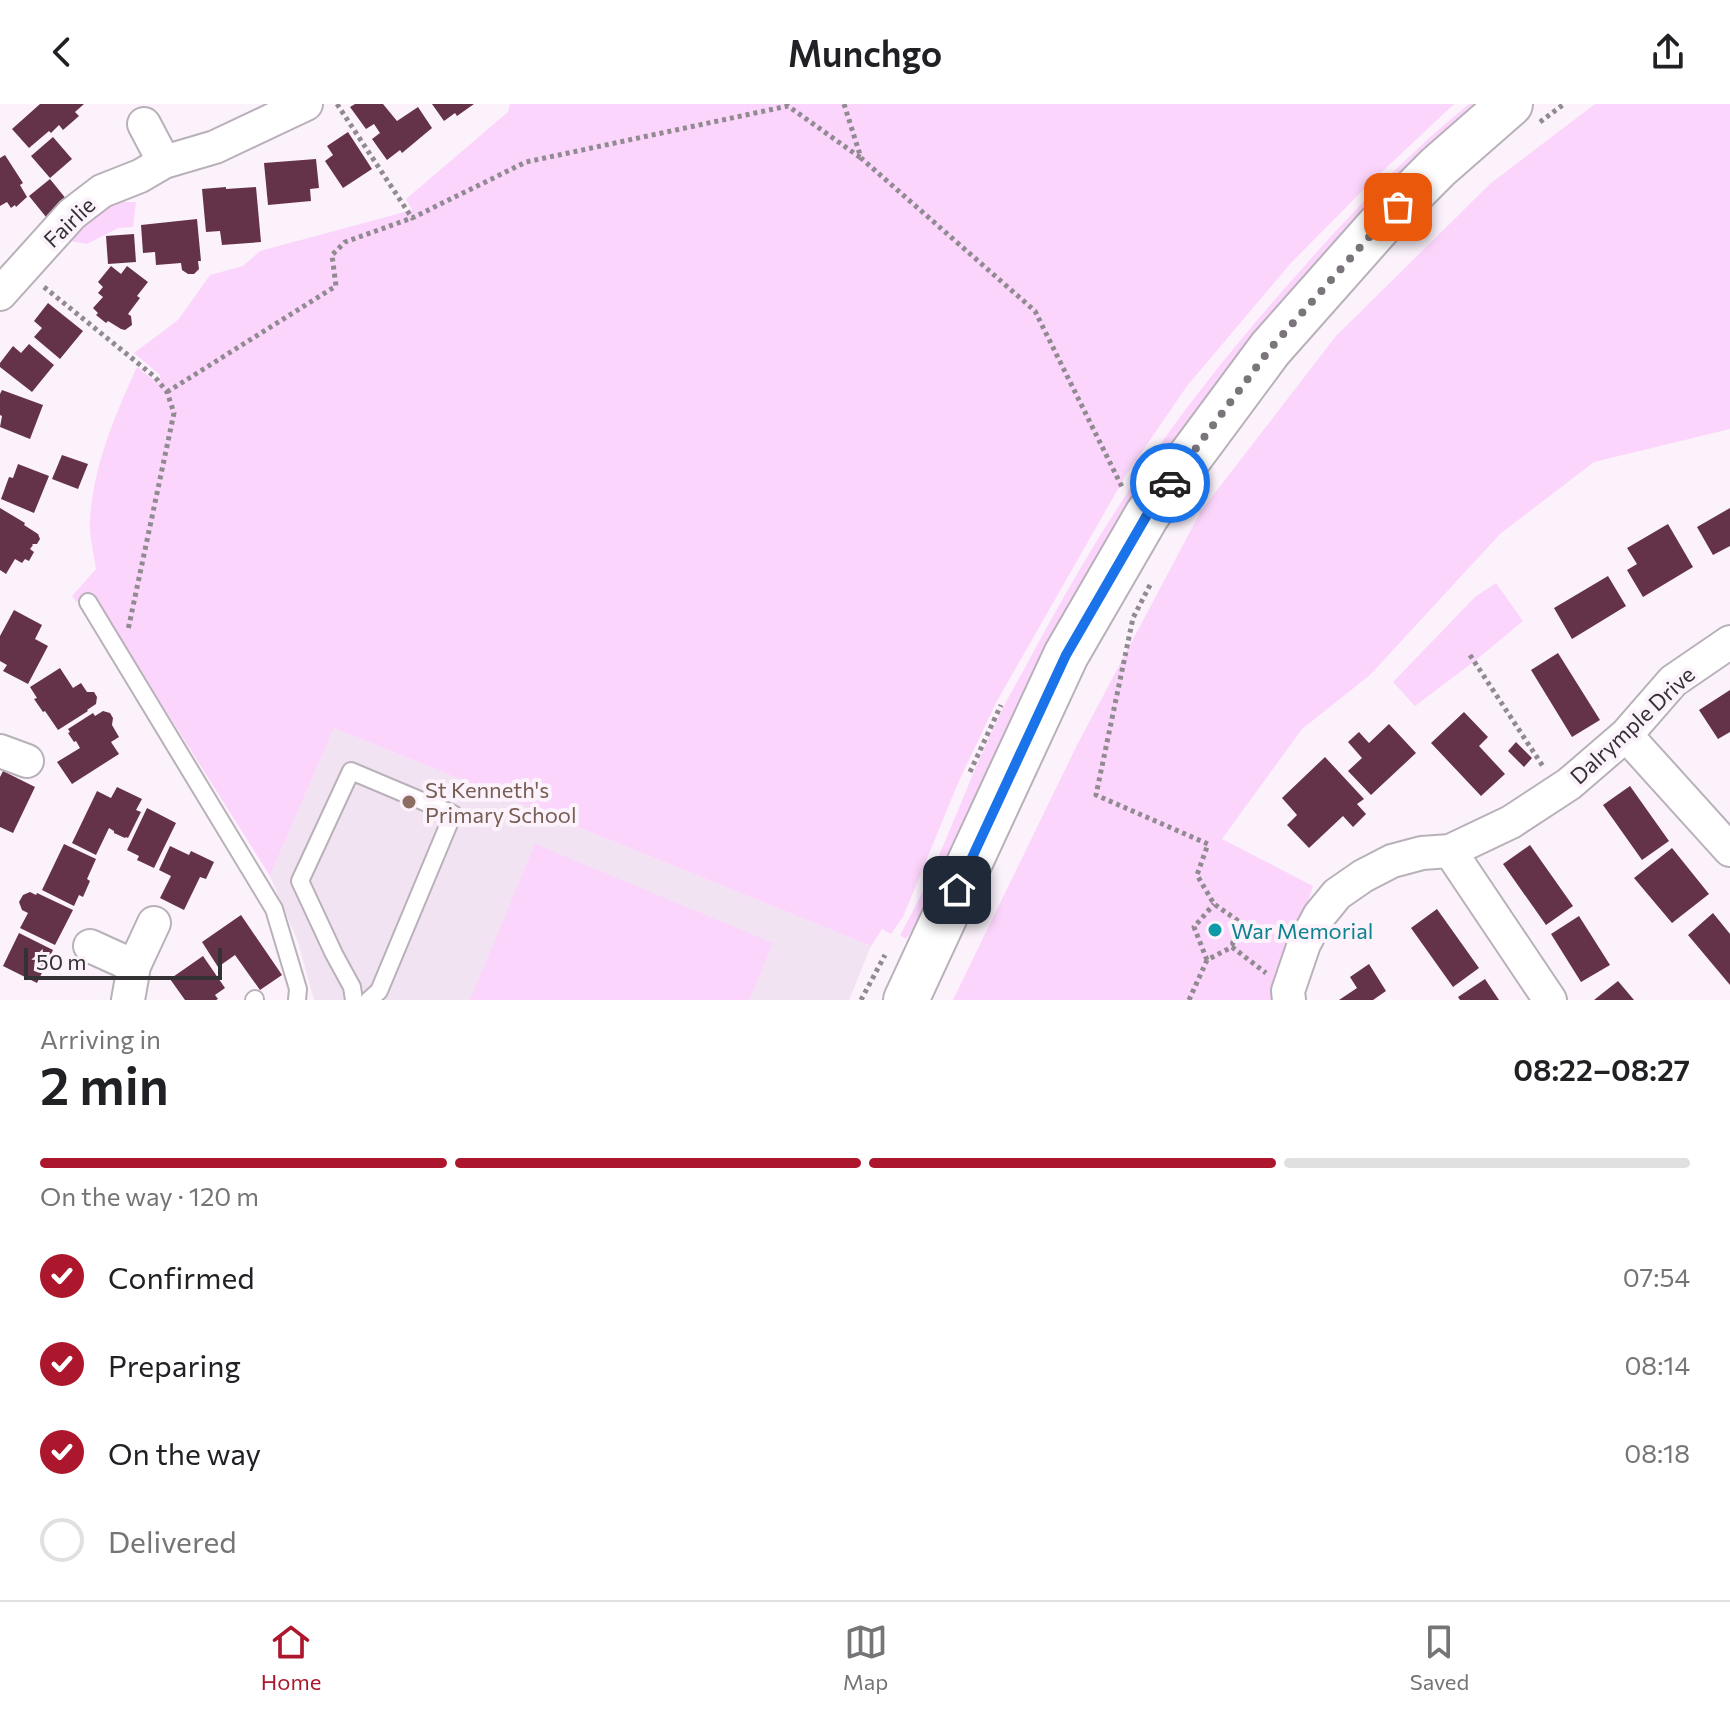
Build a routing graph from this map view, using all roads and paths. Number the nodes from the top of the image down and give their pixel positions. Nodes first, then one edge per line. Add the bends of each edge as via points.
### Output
1 (306, 104) edge
2 (337, 104) edge
3 (844, 104) edge
4 (1564, 104) edge
5 (1520, 117) edge
6 (144, 124) dead end
7 (861, 158) junction
8 (164, 162) junction
9 (412, 218) junction
10 (11, 260) edge
11 (0, 294) edge
12 (167, 392) junction
13 (1123, 490) dead end
14 (1155, 576) dead end
15 (88, 602) dead end
16 (1730, 642) edge
17 (1470, 655) dead end
18 (122, 656) junction
19 (1626, 735) junction
20 (1559, 791) junction
21 (1730, 850) edge
22 (1450, 851) junction
23 (1214, 904) junction
24 (154, 923) dead end
25 (90, 946) dead end
26 (1232, 947) junction
27 (1207, 960) junction
28 (134, 966) junction
29 (1289, 996) edge
30 (128, 1000) edge
31 (297, 1000) edge
32 (354, 1000) edge
33 (369, 1000) edge
34 (906, 1000) edge
35 (1189, 1000) edge
36 (1550, 1000) edge

1 - 8 street, Fairlie via 215,147
2 - 9 path
3 - 7 path
4 - 5 path
5 - 34 main road via 1438,167 1369,238 1270,349 1147,515 1066,655
6 - 8 street
7 - 9 path via 788,106 526,162
7 - 13 path via 1035,311
8 - 10 street, Fairlie via 102,191
9 - 12 path via 345,242 332,255 336,286
10 - 11 street, Fairlie
10 - 12 path
12 - 18 path via 174,413
14 - 23 path via 1133,618 1096,795 1208,844 1197,875
15 - 18 lane
16 - 19 street, Dalrymple Drive via 1673,681
17 - 20 path
18 - 31 lane via 274,909
19 - 20 street, Dalrymple Drive
19 - 21 street
20 - 22 street, Dalrymple Drive via 1511,822
22 - 29 street, Dalrymple Drive via 1392,861 1337,894 1304,944
22 - 36 street
23 - 26 path via 1237,920
23 - 27 path via 1194,927
24 - 28 street
25 - 28 street
26 - 27 path
26 - 29 path
27 - 35 path
28 - 30 street
32 - 33 lane via 300,881 351,771 453,814 379,991

